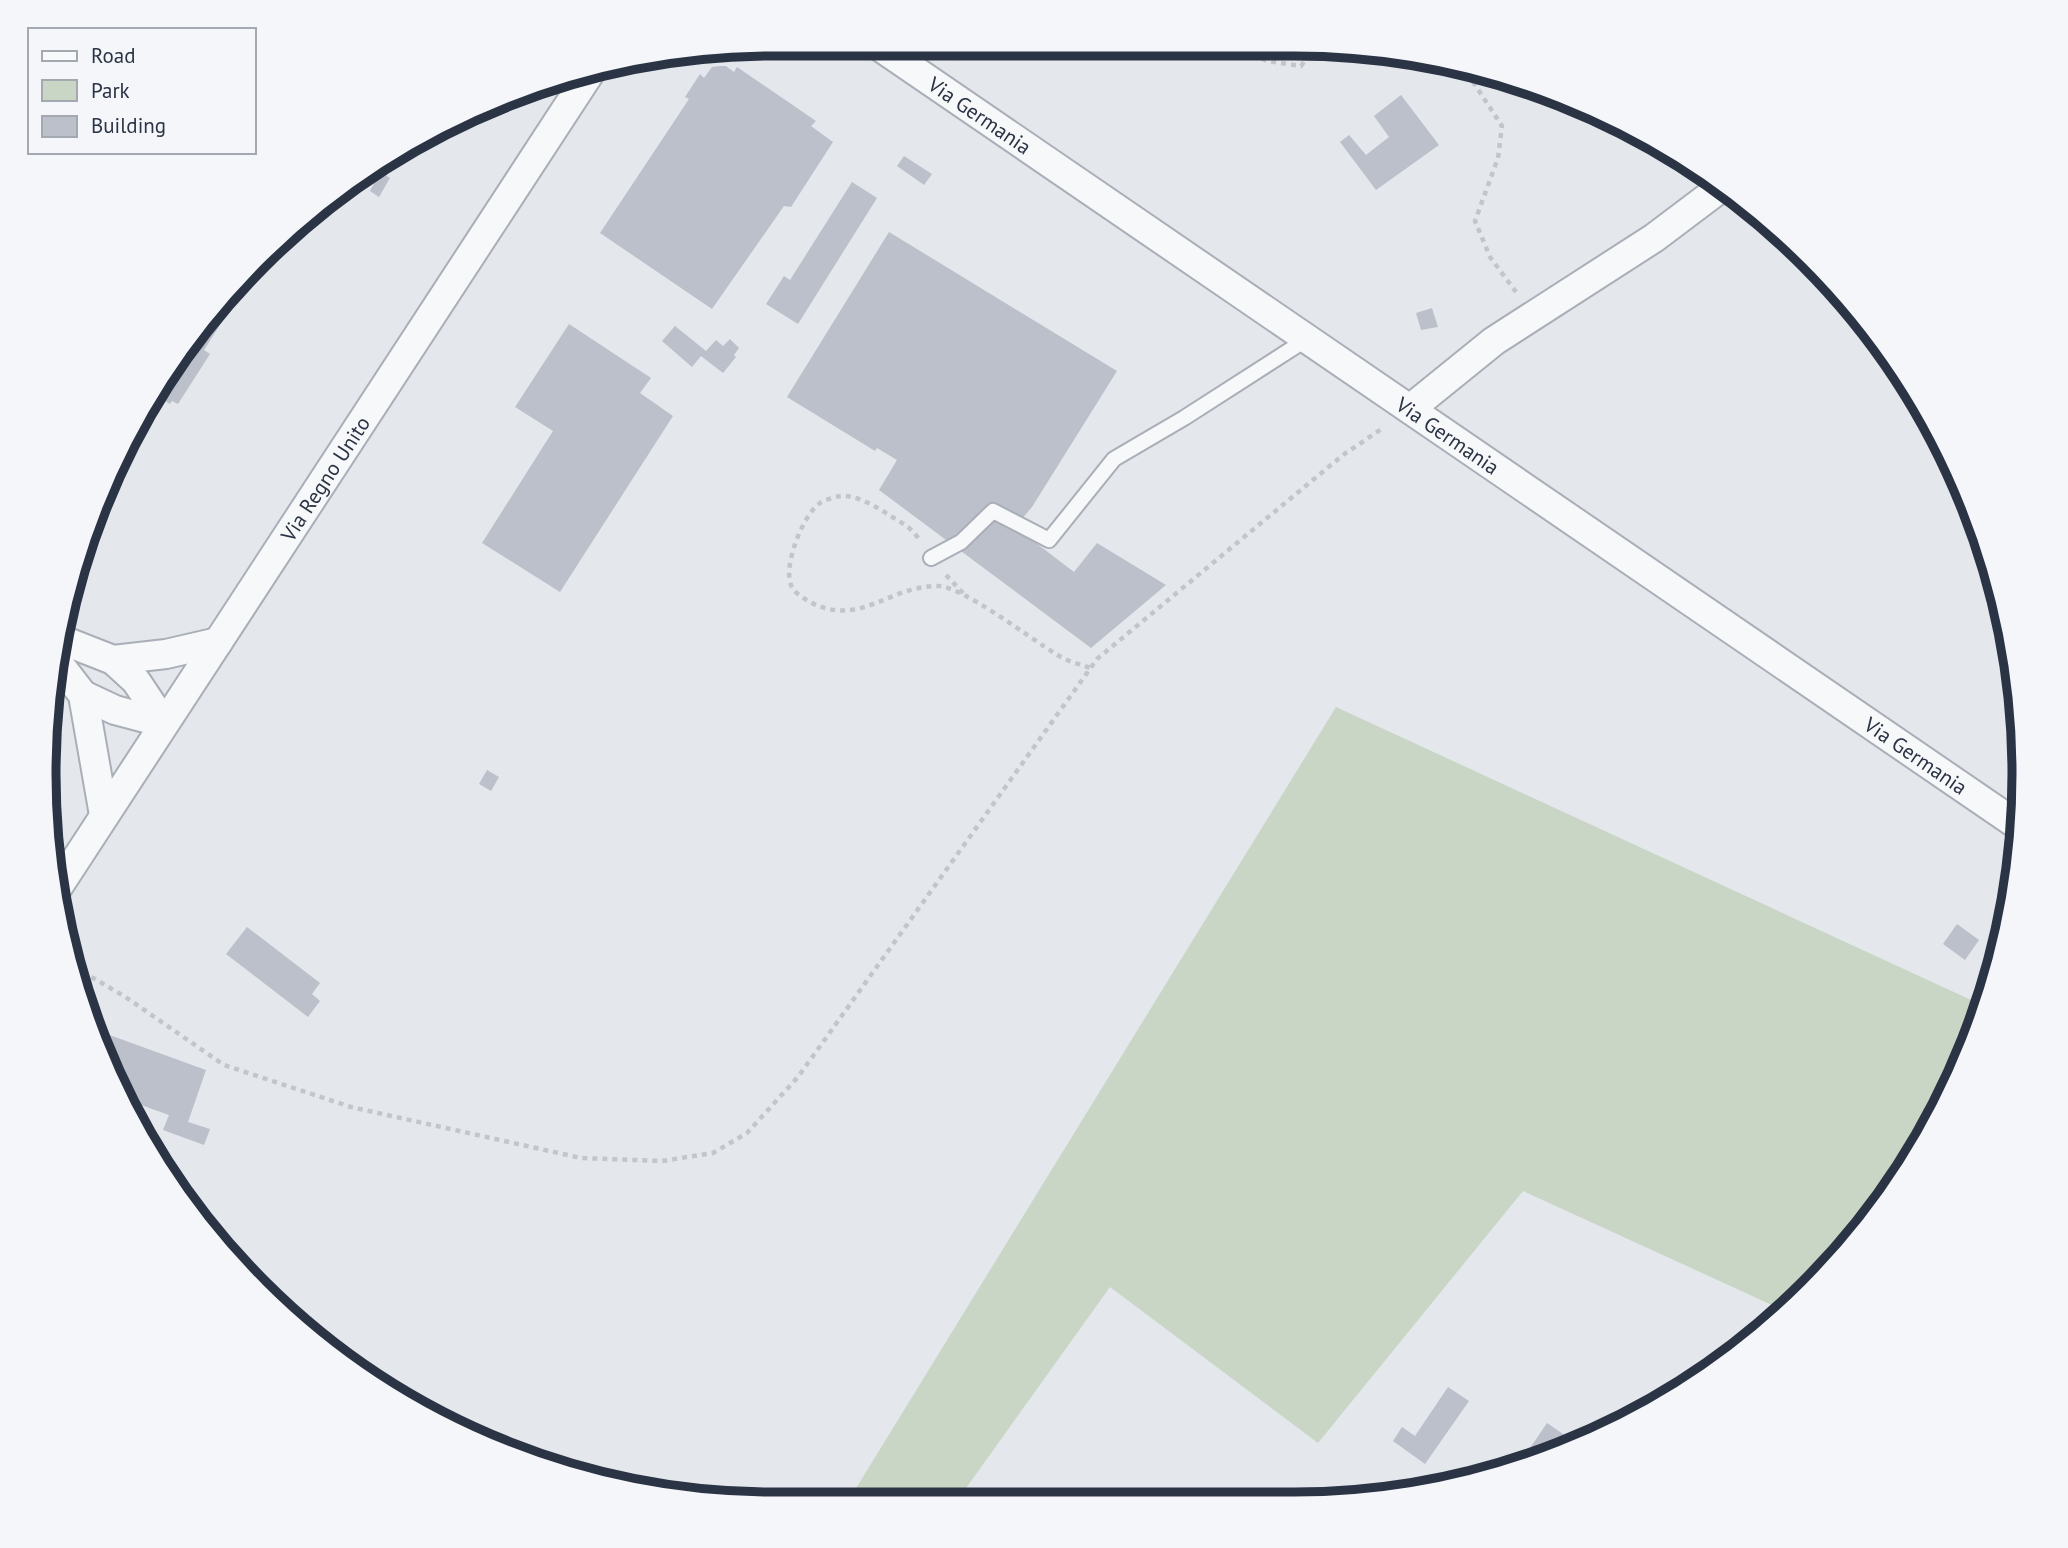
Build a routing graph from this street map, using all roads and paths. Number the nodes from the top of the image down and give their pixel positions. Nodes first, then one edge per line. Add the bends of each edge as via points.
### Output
1 (894, 56) edge
2 (1257, 56) edge
3 (1308, 57) edge
4 (1470, 78) edge
5 (584, 81) edge
6 (1715, 192) edge
7 (1534, 315) junction
8 (1307, 338) junction
9 (1410, 409) junction
10 (931, 558) junction
11 (962, 593) junction
12 (218, 642) junction
13 (69, 643) edge
14 (113, 660) junction
15 (1090, 668) junction
16 (64, 670) edge
17 (83, 695) junction
18 (164, 723) junction
19 (104, 815) junction
20 (2010, 820) edge
21 (64, 878) edge
22 (84, 973) edge

1 - 8 street, Via Germania
2 - 3 path via 1301,66
4 - 7 path via 1502,126 1498,158 1475,221 1490,257
5 - 12 street, Via Regno Unito
6 - 7 street via 1654,238
7 - 9 street
8 - 9 street, Via Germania
8 - 10 lane via 1114,459 1049,540 993,511 961,542
9 - 15 path via 1343,455
9 - 20 street, Via Germania
10 - 11 path
10 - 11 path via 913,530 878,508 841,496 820,503 804,523 793,545 790,584 798,595 837,612 854,612 913,588 940,585
11 - 15 path via 1059,657
12 - 14 street
12 - 18 street, Via Regno Unito
13 - 14 street
14 - 18 street via 136,681
15 - 22 path via 798,1077 747,1133 713,1153 662,1161 581,1158 351,1107 224,1065
16 - 17 street
17 - 18 street via 115,710
17 - 19 street
18 - 19 street, Via Regno Unito
19 - 21 street, Via Regno Unito

